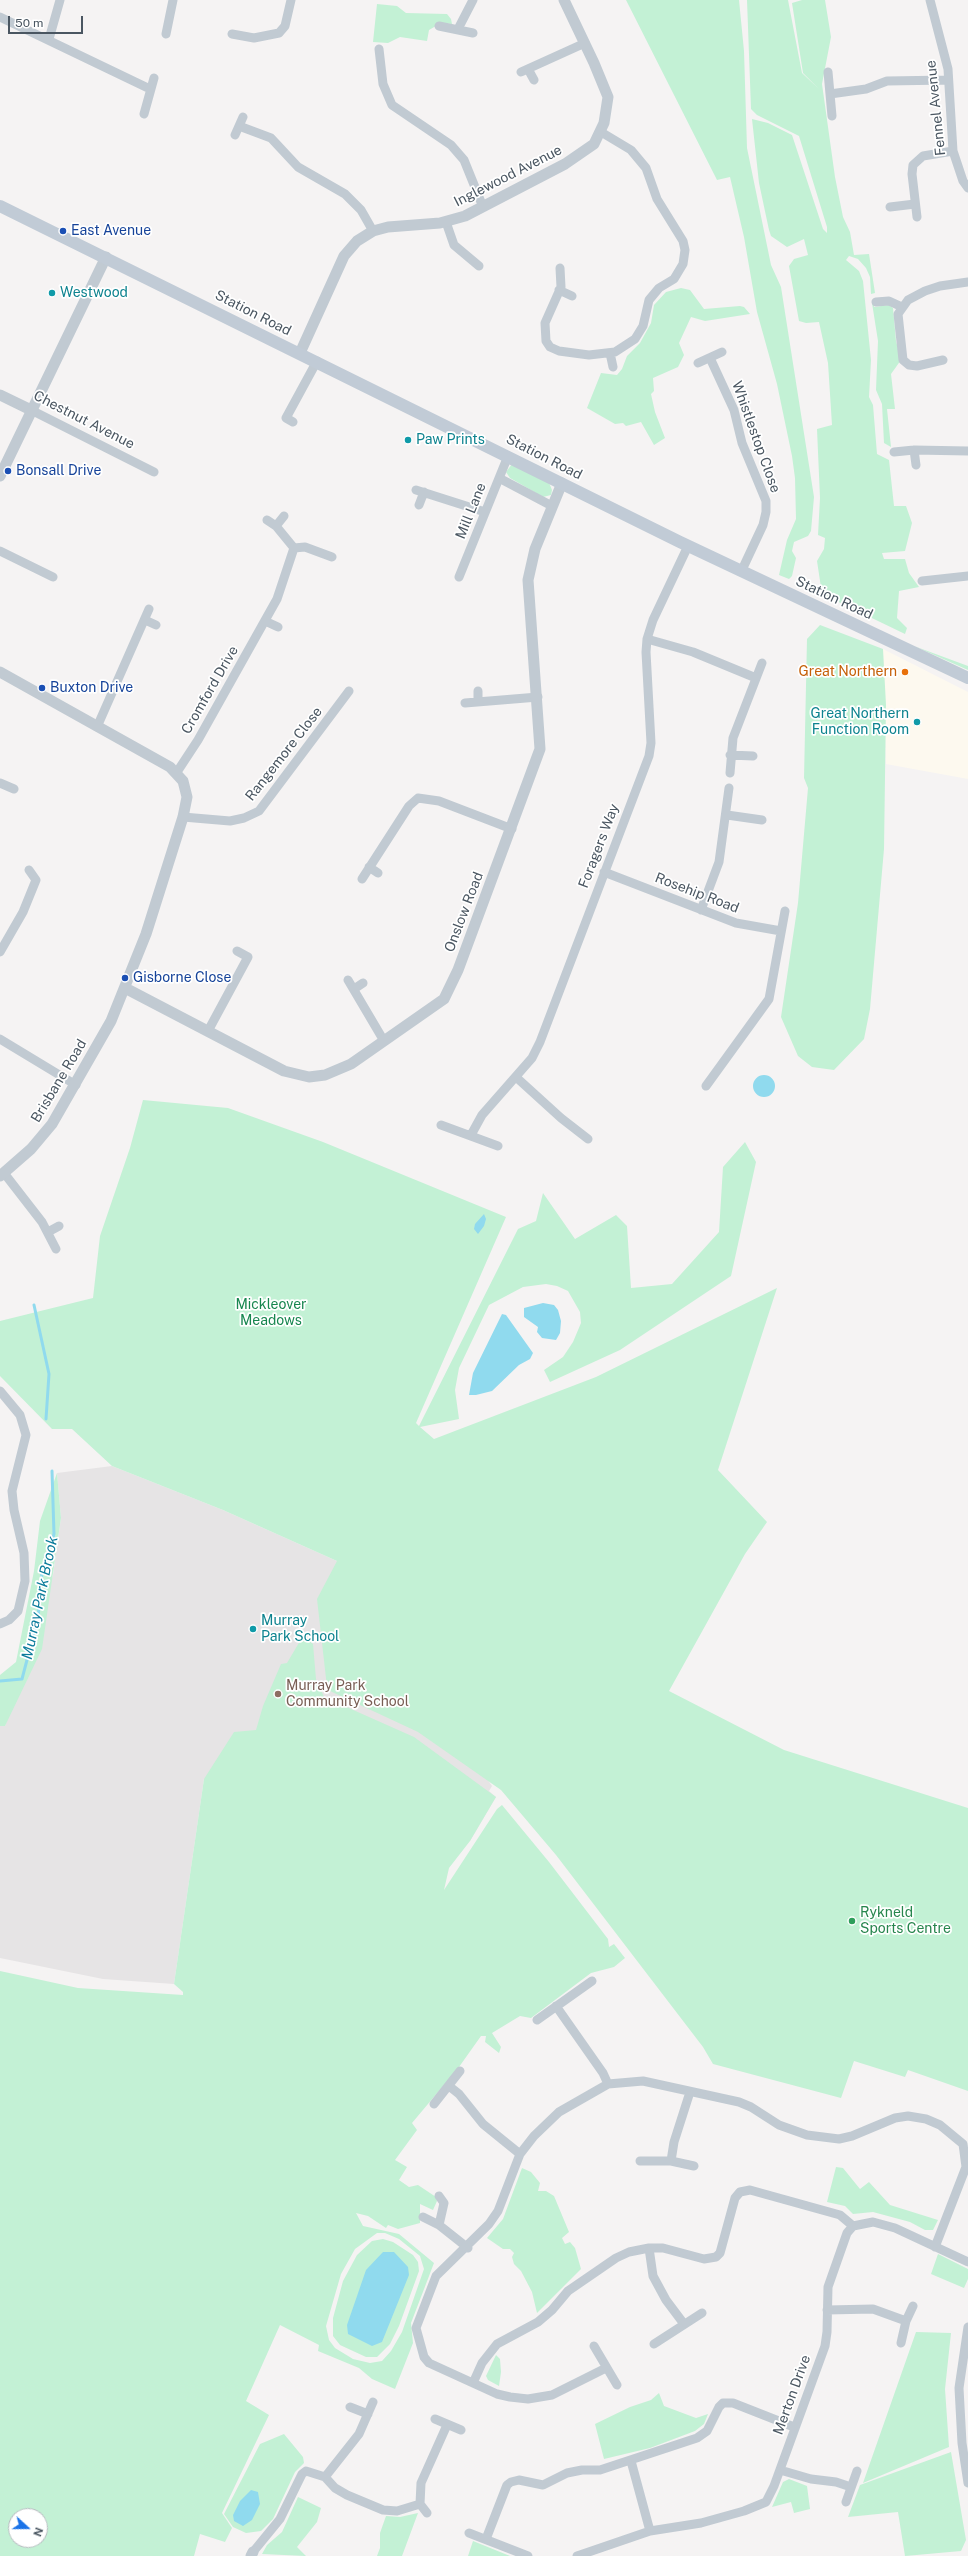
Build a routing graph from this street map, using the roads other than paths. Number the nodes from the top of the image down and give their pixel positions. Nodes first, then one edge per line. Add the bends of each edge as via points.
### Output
1 (60, 0) edge
2 (173, 0) edge
3 (291, 0) edge
4 (473, 0) edge
5 (564, 0) edge
6 (930, 0) edge
7 (0, 17) edge
8 (439, 26) dead end
9 (458, 29) junction
10 (473, 33) dead end
11 (166, 34) dead end
12 (232, 34) dead end
13 (49, 39) junction
14 (585, 43) junction
15 (379, 49) dead end
16 (828, 72) dead end
17 (154, 78) dead end
18 (534, 80) dead end
19 (948, 80) junction
20 (150, 89) junction
21 (830, 94) junction
22 (144, 114) dead end
23 (832, 116) dead end
24 (243, 117) dead end
25 (601, 132) junction
26 (953, 151) junction
27 (968, 188) edge
28 (915, 204) junction
29 (0, 206) edge
30 (483, 207) junction
31 (890, 207) dead end
32 (917, 218) dead end
33 (446, 222) junction
34 (373, 231) junction
35 (106, 257) junction
36 (479, 266) dead end
37 (560, 268) dead end
38 (968, 282) edge
39 (559, 290) junction
40 (572, 296) dead end
41 (876, 302) dead end
42 (902, 307) junction
43 (722, 352) dead end
44 (300, 353) junction
45 (610, 353) junction
46 (710, 358) junction
47 (943, 360) dead end
48 (317, 361) junction
49 (698, 363) dead end
50 (613, 367) dead end
51 (0, 395) edge
52 (31, 410) junction
53 (293, 422) dead end
54 (914, 450) junction
55 (968, 451) edge
56 (894, 452) dead end
57 (508, 456) junction
58 (916, 465) dead end
59 (154, 472) dead end
60 (0, 476) edge
61 (499, 478) junction
62 (562, 483) junction
63 (419, 505) dead end
64 (552, 506) junction
65 (485, 512) junction
66 (284, 516) dead end
67 (267, 520) dead end
68 (276, 526) junction
69 (688, 546) junction
70 (294, 548) junction
71 (0, 551) edge
72 (332, 557) dead end
73 (741, 572) junction
74 (968, 576) edge
75 (53, 577) dead end
76 (459, 577) dead end
77 (922, 581) dead end
78 (149, 609) dead end
79 (145, 620) junction
80 (265, 621) junction
81 (156, 625) dead end
82 (278, 627) dead end
83 (647, 639) junction
84 (762, 663) dead end
85 (0, 672) edge
86 (756, 678) junction
87 (968, 678) edge
88 (478, 690) dead end
89 (349, 691) dead end
90 (538, 697) junction
91 (478, 701) junction
92 (466, 703) dead end
93 (97, 727) junction
94 (730, 755) junction
95 (753, 756) dead end
96 (177, 772) junction
97 (730, 773) dead end
98 (0, 783) edge
99 (729, 788) dead end
100 (14, 789) dead end
101 (727, 815) junction
102 (183, 817) junction
103 (762, 820) dead end
104 (512, 829) junction
105 (370, 867) junction
106 (28, 870) dead end
107 (604, 872) junction
108 (378, 873) dead end
109 (362, 879) dead end
110 (701, 910) junction
111 (785, 911) dead end
112 (781, 931) junction
113 (237, 951) dead end
114 (0, 952) edge
115 (348, 980) dead end
116 (362, 983) dead end
117 (126, 988) junction
118 (354, 989) junction
119 (208, 1031) junction
120 (0, 1039) edge
121 (384, 1041) junction
122 (517, 1078) junction
123 (76, 1085) junction
124 (706, 1086) dead end
125 (441, 1125) dead end
126 (471, 1134) junction
127 (588, 1139) dead end
128 (498, 1146) dead end
129 (2, 1175) edge
130 (59, 1226) dead end
131 (48, 1232) junction
132 (56, 1249) dead end
133 (0, 1391) edge
134 (0, 1624) edge
135 (592, 1981) dead end
136 (556, 2006) junction
137 (537, 2020) dead end
138 (460, 2071) dead end
139 (608, 2084) junction
140 (449, 2086) junction
141 (690, 2092) junction
142 (434, 2104) dead end
143 (520, 2154) junction
144 (640, 2161) dead end
145 (671, 2161) junction
146 (694, 2166) dead end
147 (439, 2196) dead end
148 (423, 2217) dead end
149 (440, 2225) junction
150 (853, 2226) junction
151 (935, 2247) junction
152 (468, 2248) junction
153 (649, 2248) junction
154 (968, 2262) edge
155 (913, 2306) dead end
156 (827, 2310) junction
157 (702, 2313) dead end
158 (906, 2321) junction
159 (684, 2324) junction
160 (968, 2327) edge
161 (901, 2343) dead end
162 (654, 2344) dead end
163 (594, 2346) dead end
164 (606, 2368) junction
165 (473, 2383) junction
166 (617, 2385) dead end
167 (373, 2402) dead end
168 (350, 2407) dead end
169 (368, 2414) junction
170 (435, 2419) dead end
171 (448, 2425) junction
172 (794, 2427) junction
173 (460, 2430) dead end
174 (631, 2461) junction
175 (780, 2470) junction
176 (858, 2471) dead end
177 (325, 2477) junction
178 (968, 2483) edge
179 (851, 2488) junction
180 (846, 2502) dead end
181 (420, 2504) junction
182 (427, 2513) dead end
183 (650, 2531) junction
184 (469, 2533) dead end
185 (486, 2539) junction
186 (252, 2554) edge
187 (528, 2556) edge
188 (577, 2556) edge

1 - 13 street
2 - 11 street
3 - 12 street via 285,26 279,33 254,38
4 - 9 street
5 - 14 street, Inglewood Avenue
6 - 19 street, Fennel Avenue via 945,56
7 - 13 street
8 - 9 street
9 - 10 street
13 - 20 street
14 - 18 street via 525,71
14 - 25 street, Inglewood Avenue via 608,97
15 - 30 street via 383,84 392,105 451,145 464,160
16 - 21 street
17 - 20 street
19 - 21 street via 887,81 866,89
19 - 26 street, Fennel Avenue
20 - 22 street
21 - 23 street
24 - 34 street via 237,131 271,138 298,167 345,194 361,210
25 - 30 street, Inglewood Avenue via 594,144 575,158
25 - 45 street via 631,150 642,162 657,199 681,236 685,250 678,275 649,300 638,335 622,348
26 - 27 street, Fennel Avenue via 963,181
26 - 28 street via 923,156 913,165
28 - 31 street
28 - 32 street
29 - 35 main road, Station Road
30 - 33 street, Inglewood Avenue
33 - 34 street, Inglewood Avenue via 396,226
33 - 36 street via 454,245
34 - 44 street, Inglewood Avenue via 352,246 344,256
35 - 44 main road, Station Road
35 - 52 street
37 - 39 street
38 - 42 street via 925,291 908,300
39 - 40 street
39 - 45 street via 545,323 547,344 571,354 589,356
41 - 42 street via 889,301
42 - 47 street via 897,318 903,360 909,365 917,366
43 - 46 street
44 - 48 main road, Station Road
45 - 50 street
46 - 49 street
46 - 73 street, Whistlestop Close via 734,410 742,444 766,501 763,525
48 - 53 street via 286,418
48 - 57 main road, Station Road
51 - 52 street, Chestnut Avenue
52 - 59 street, Chestnut Avenue
52 - 60 street
54 - 55 street
54 - 56 street
54 - 58 street
57 - 61 street, Mill Lane
57 - 62 main road, Station Road
61 - 64 street
61 - 65 street, Mill Lane
62 - 64 street, Onslow Road
62 - 69 main road, Station Road
63 - 65 street via 420,491
64 - 90 street, Onslow Road via 532,559 528,580
65 - 76 street, Mill Lane
66 - 68 street
67 - 68 street
68 - 70 street
69 - 73 main road, Station Road
69 - 83 street, Foragers Way via 653,620
70 - 72 street via 305,547
70 - 80 street, Cromford Drive via 277,599
71 - 75 street
73 - 87 main road, Station Road
74 - 77 street
78 - 79 street
79 - 81 street
79 - 93 street
80 - 82 street
80 - 96 street, Cromford Drive via 198,740
83 - 86 street via 693,652
83 - 107 street, Foragers Way via 651,743 649,756
84 - 86 street
85 - 93 street
86 - 94 street via 733,738
88 - 91 street
89 - 102 street, Rangemore Close via 259,811 230,821
90 - 91 street
90 - 104 street, Onslow Road via 540,749
91 - 92 street
93 - 96 street
94 - 95 street
94 - 97 street
96 - 102 street via 183,781 187,797
98 - 100 street
99 - 101 street
101 - 103 street
101 - 110 street via 719,862
102 - 117 street
104 - 105 street via 434,799 418,798 409,806
104 - 121 street, Onslow Road via 448,993 438,1005
105 - 108 street
105 - 109 street
106 - 114 street via 36,880 23,912
107 - 110 street, Rosehip Road
107 - 122 street, Foragers Way via 540,1042
110 - 112 street, Rosehip Road via 736,923
111 - 112 street
112 - 124 street via 769,998
113 - 119 street via 248,957
115 - 118 street
116 - 118 street
117 - 119 street, Onslow Road
117 - 123 street, Brisbane Road via 103,1037
118 - 121 street
119 - 121 street, Onslow Road via 284,1071 310,1076 334,1073
120 - 123 street
122 - 126 street, Foragers Way via 482,1115
122 - 127 street
123 - 129 street, Brisbane Road via 42,1137
125 - 126 street
126 - 128 street
129 - 131 street
130 - 131 street
131 - 132 street
133 - 134 street via 20,1415 26,1435 12,1491 24,1553 24,1589 16,1615
135 - 136 street
136 - 137 street
136 - 139 street via 603,2072
138 - 140 street
139 - 141 street via 643,2081
139 - 143 street via 559,2112
140 - 142 street
140 - 143 street via 459,2094 483,2124
141 - 145 street via 674,2142
141 - 151 street via 752,2107 791,2131 807,2135 839,2138 852,2136 895,2118 908,2116 940,2125 963,2144 966,2167
143 - 152 street via 498,2211
144 - 145 street
145 - 146 street
147 - 149 street via 444,2204
148 - 149 street
149 - 152 street
150 - 151 street via 873,2222 895,2228
150 - 153 street via 840,2215 750,2190 740,2192 735,2198 720,2253 716,2257 704,2259 663,2248
150 - 156 street, Merton Drive via 847,2233 828,2287
151 - 154 street
152 - 165 street via 436,2276 416,2328 424,2357 429,2363
153 - 159 street via 653,2276 666,2300
153 - 165 street via 629,2252 604,2264 568,2291 538,2322 497,2344 482,2363
155 - 158 street
156 - 158 street via 873,2309
156 - 172 street, Merton Drive via 826,2340
157 - 159 street
158 - 161 street
159 - 162 street
160 - 178 street via 959,2388 960,2429
163 - 164 street
164 - 165 street via 562,2391 528,2398 497,2394
164 - 166 street
167 - 169 street
168 - 169 street
169 - 177 street via 359,2434
170 - 171 street
171 - 173 street
171 - 181 street via 421,2483
172 - 174 street via 728,2402 719,2407 707,2432
172 - 175 street, Merton Drive
174 - 183 street
174 - 185 street via 600,2470 567,2473 543,2485 519,2480 511,2482 507,2485
175 - 179 street via 811,2479 836,2482
175 - 183 street, Merton Drive via 770,2496 759,2507 701,2523
176 - 179 street
177 - 181 street via 335,2488 347,2495 382,2510 397,2511
177 - 186 street via 306,2471 302,2474 280,2519
179 - 180 street
181 - 182 street
183 - 188 street, Merton Drive
184 - 185 street
185 - 187 street

